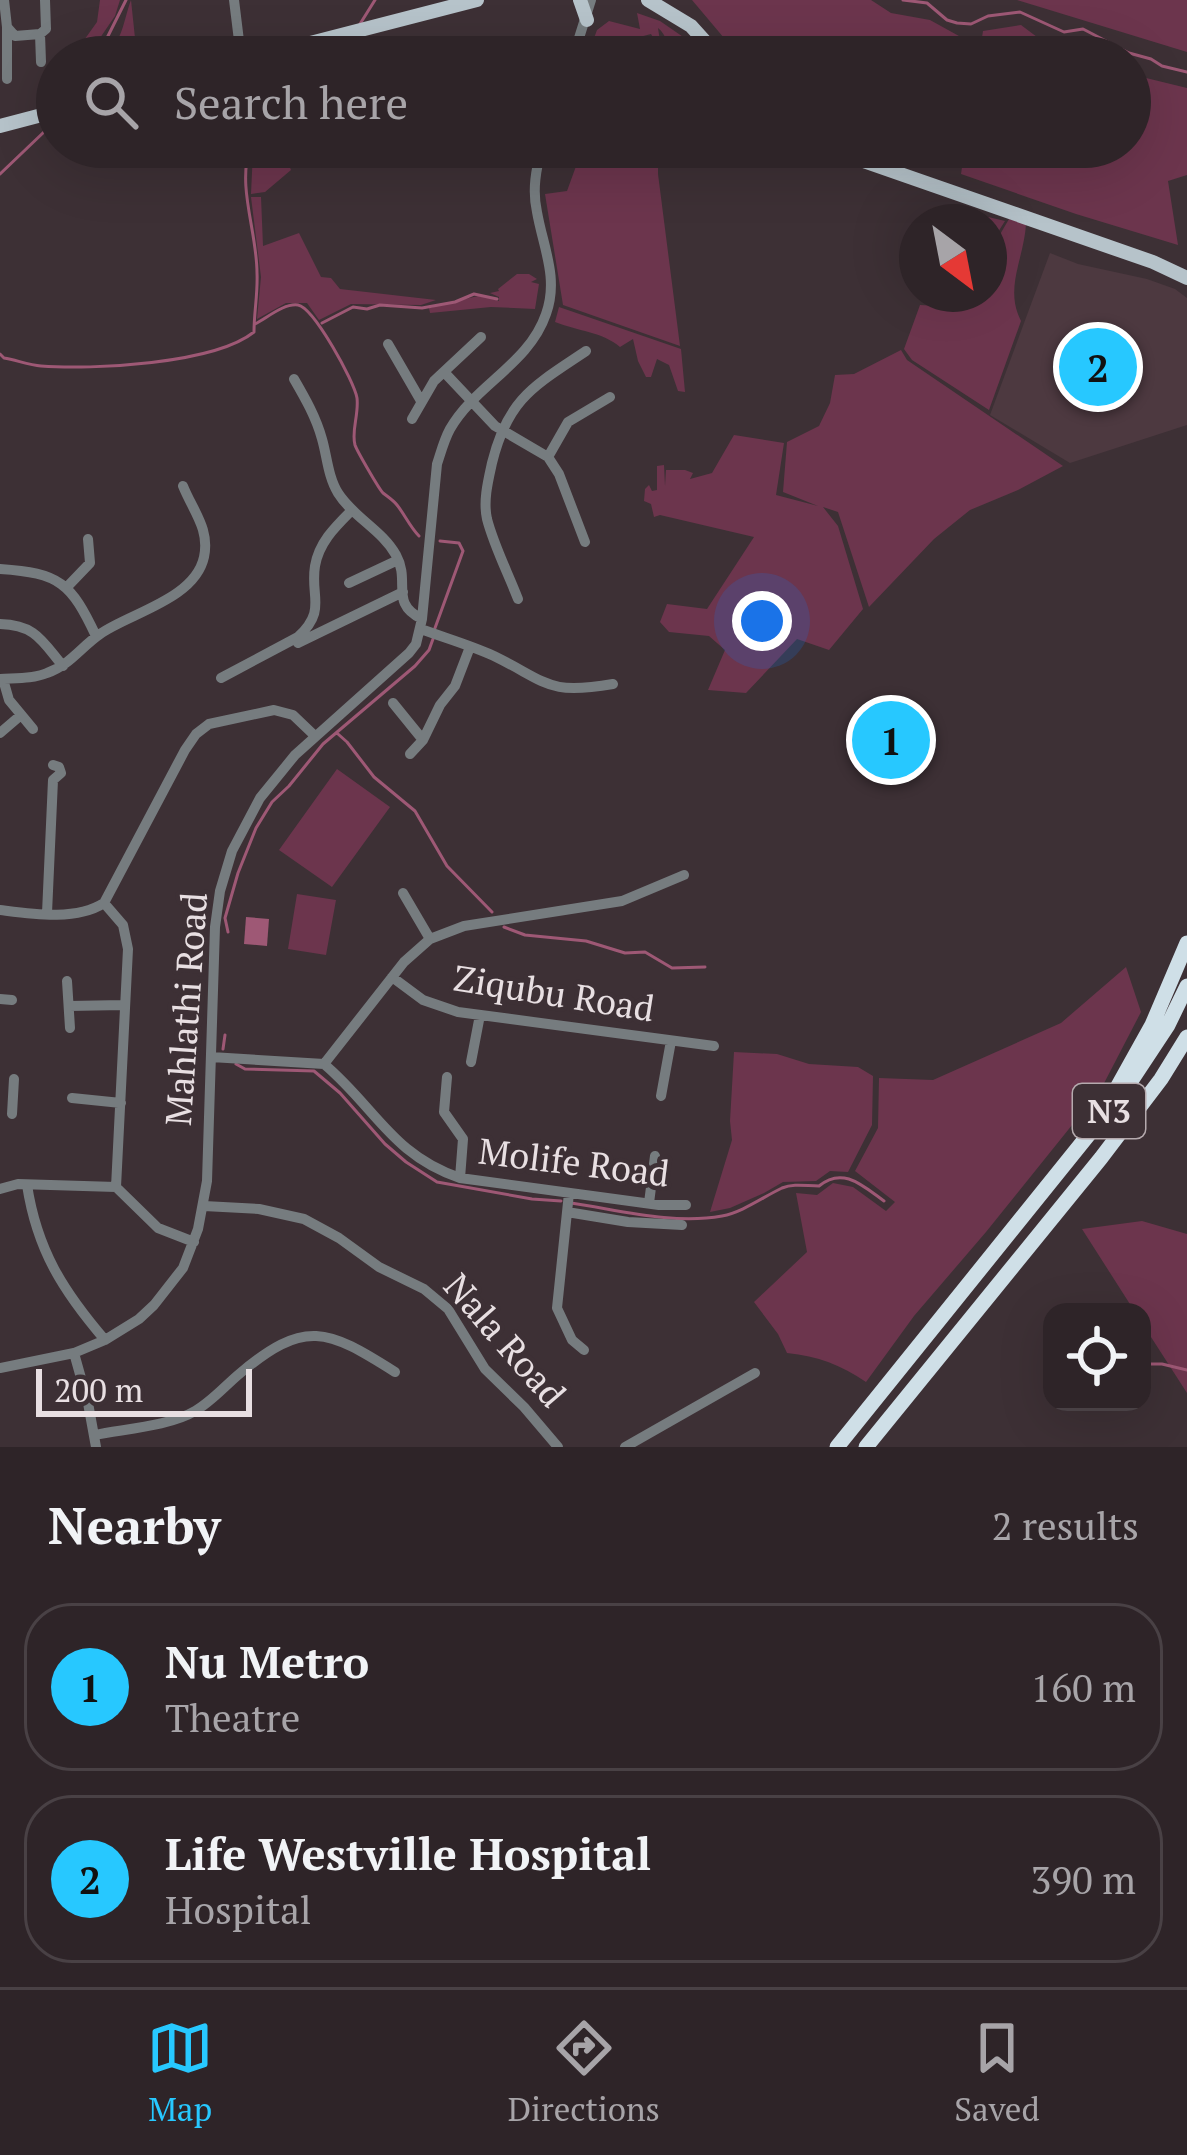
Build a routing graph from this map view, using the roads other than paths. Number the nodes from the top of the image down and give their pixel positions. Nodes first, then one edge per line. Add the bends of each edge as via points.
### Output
1 (4, 0) edge
2 (45, 0) edge
3 (234, 0) edge
4 (477, 0) edge
5 (648, 0) edge
6 (590, 1) edge
7 (587, 20) joint
8 (7, 27) junction
9 (40, 34) joint
10 (238, 36) edge
11 (337, 36) edge
12 (581, 36) edge
13 (699, 36) edge
14 (7, 79) dead end
15 (36, 116) edge
16 (0, 126) edge
17 (538, 168) edge
18 (883, 168) edge
19 (1187, 278) edge
20 (481, 337) dead end
21 (388, 344) dead end
22 (586, 351) dead end
23 (444, 372) junction
24 (294, 379) dead end
25 (610, 398) dead end
26 (422, 401) junction
27 (472, 402) junction
28 (412, 419) dead end
29 (502, 431) junction
30 (548, 457) junction
31 (183, 487) dead end
32 (352, 510) junction
33 (88, 538) dead end
34 (585, 542) dead end
35 (398, 560) junction
36 (0, 569) edge
37 (349, 583) dead end
38 (68, 587) junction
39 (403, 592) junction
40 (518, 599) dead end
41 (0, 624) edge
42 (422, 624) junction
43 (96, 636) junction
44 (286, 644) junction
45 (470, 647) junction
46 (63, 666) junction
47 (221, 677) dead end
48 (2, 679) edge
49 (613, 684) dead end
50 (393, 703) dead end
51 (21, 715) junction
52 (33, 729) dead end
53 (0, 733) edge
54 (315, 736) junction
55 (423, 740) junction
56 (410, 754) dead end
57 (53, 779) dead end
58 (684, 875) dead end
59 (403, 893) dead end
60 (104, 903) junction
61 (0, 910) edge
62 (46, 913) junction
63 (430, 939) junction
64 (1187, 943) edge
65 (392, 977) junction
66 (67, 981) dead end
67 (1187, 986) edge
68 (124, 1004) junction
69 (69, 1006) junction
70 (480, 1015) junction
71 (70, 1028) dead end
72 (671, 1041) junction
73 (1184, 1045) edge
74 (714, 1046) dead end
75 (211, 1057) junction
76 (472, 1062) dead end
77 (324, 1064) junction
78 (447, 1077) dead end
79 (14, 1079) dead end
80 (661, 1096) dead end
81 (6, 1098) edge
82 (72, 1098) dead end
83 (121, 1102) junction
84 (12, 1114) dead end
85 (1090, 1136) junction
86 (655, 1156) dead end
87 (460, 1178) junction
88 (27, 1185) junction
89 (116, 1187) junction
90 (0, 1189) edge
91 (568, 1202) junction
92 (649, 1203) junction
93 (686, 1205) dead end
94 (204, 1206) junction
95 (682, 1225) dead end
96 (194, 1242) junction
97 (105, 1340) junction
98 (584, 1350) dead end
99 (74, 1353) junction
100 (0, 1368) edge
101 (395, 1372) dead end
102 (755, 1372) dead end
103 (95, 1441) edge
104 (558, 1447) edge
105 (625, 1447) edge
106 (837, 1447) edge
107 (866, 1447) edge

1 - 8 street
2 - 9 street
3 - 10 street
4 - 11 main road
5 - 13 main road
6 - 7 main road
7 - 12 street
8 - 9 street via 15,36
8 - 14 street
15 - 16 main road
17 - 27 street via 536,209 552,286 547,312 524,352
18 - 19 main road
20 - 23 street
21 - 26 street
22 - 29 street via 529,390
23 - 26 street
23 - 27 street
24 - 32 street via 318,426 334,487
25 - 30 street via 568,422
26 - 28 street
27 - 29 street
27 - 42 street via 449,430 437,464
29 - 30 street
29 - 40 street via 485,504
30 - 34 street
31 - 43 street via 203,529 199,571 178,592
32 - 35 street
32 - 44 street via 319,552 311,623
33 - 38 street via 90,563
35 - 37 street
35 - 39 street
36 - 38 street
38 - 43 street
39 - 42 street
39 - 44 street
41 - 46 street via 34,632
42 - 45 street
42 - 54 street, Mahlathi Road via 399,664
43 - 46 street
44 - 47 street
45 - 49 street via 549,686
45 - 55 street
46 - 48 street
48 - 51 street
50 - 55 street
51 - 52 street
51 - 53 street
54 - 60 street via 281,710 202,729
54 - 75 street, Mahlathi Road via 260,798 232,851 215,928
55 - 56 street
57 - 62 street
58 - 63 street via 622,901 464,926
59 - 63 street
60 - 62 street via 81,914
60 - 68 street via 127,935
61 - 62 street
63 - 65 street
64 - 85 highway
65 - 70 street, Ziqubu Road via 429,1003
65 - 77 street
66 - 69 street
67 - 85 highway, N3 via 1148,1059
68 - 69 street
68 - 83 street
69 - 71 street
70 - 72 street, Ziqubu Road
70 - 76 street
72 - 74 street, Ziqubu Road
72 - 80 street
73 - 107 highway, N3
75 - 77 street
75 - 94 street, Mahlathi Road
77 - 87 street, Molife Road via 410,1154
78 - 87 street via 444,1112 463,1139
79 - 81 street
81 - 84 street
82 - 83 street
83 - 89 street
85 - 106 highway, N3
86 - 92 street
87 - 91 street, Molife Road
88 - 89 street
88 - 90 street
88 - 97 street via 51,1267
89 - 96 street via 158,1228
91 - 92 street, Molife Road
91 - 95 street via 628,1222
91 - 98 street via 557,1308
92 - 93 street, Molife Road
94 - 96 street, Mahlathi Road
94 - 104 street, Nala Road via 304,1219 424,1288
96 - 97 street, Mahlathi Road via 166,1293
97 - 99 street, Mahlathi Road
99 - 100 street, Mahlathi Road
99 - 103 street
101 - 103 street via 335,1337 312,1334 264,1355 185,1416
102 - 105 street

